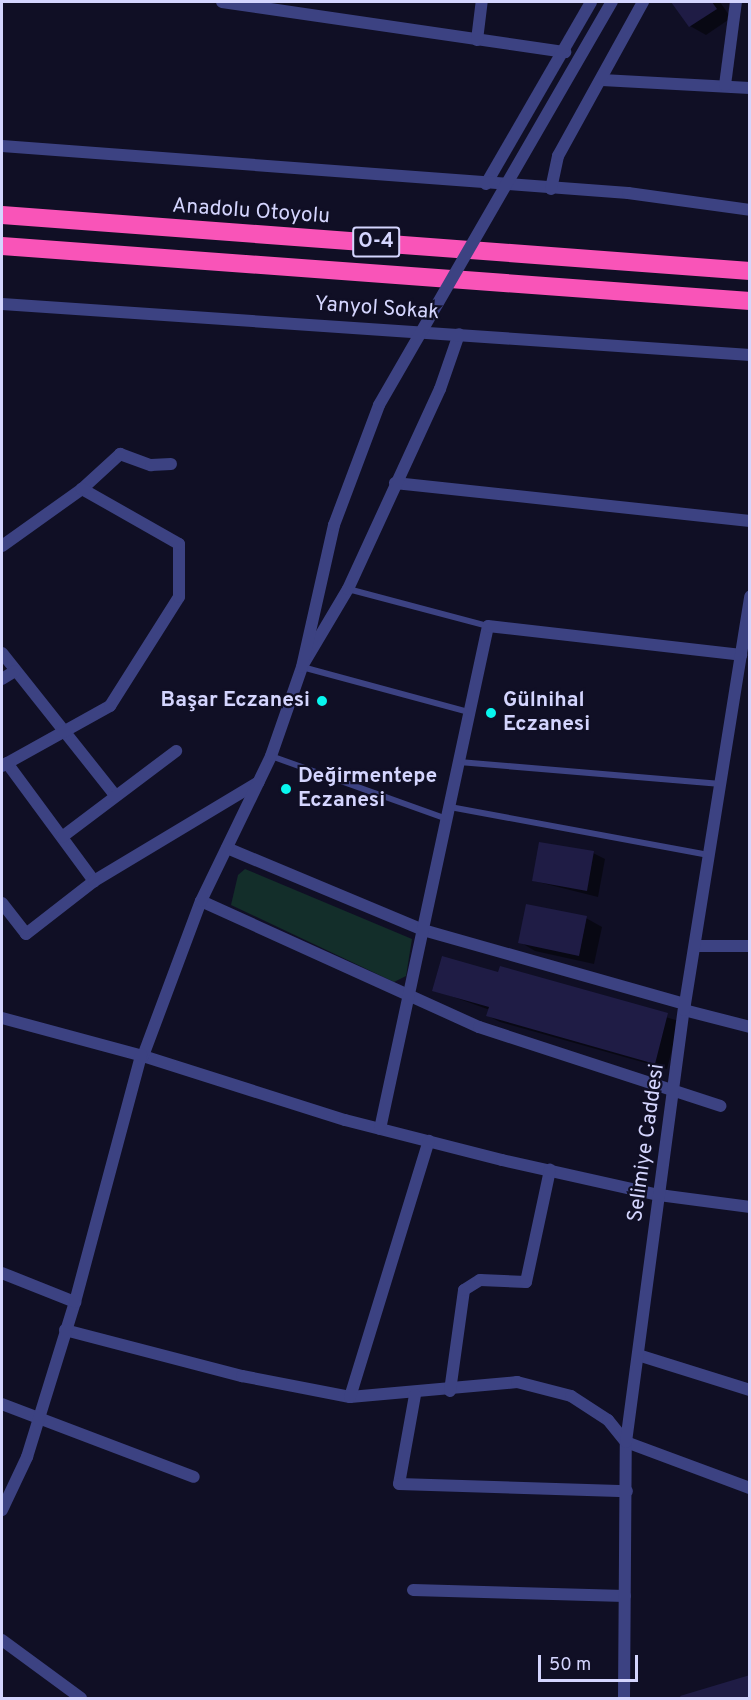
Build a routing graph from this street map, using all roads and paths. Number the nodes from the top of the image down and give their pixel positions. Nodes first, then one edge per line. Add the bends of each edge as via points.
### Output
1 (222, 2) edge
2 (482, 2) edge
3 (591, 2) edge
4 (612, 2) edge
5 (643, 2) edge
6 (736, 2) edge
7 (477, 40) junction
8 (565, 52) junction
9 (602, 80) junction
10 (725, 86) junction
11 (750, 88) edge
12 (2, 146) edge
13 (486, 184) junction
14 (551, 189) junction
15 (750, 210) edge
16 (2, 215) edge
17 (2, 246) edge
18 (750, 272) edge
19 (750, 301) edge
20 (2, 304) edge
21 (459, 334) junction
22 (750, 355) edge
23 (171, 464) dead end
24 (395, 483) junction
25 (82, 489) junction
26 (750, 521) edge
27 (2, 546) edge
28 (348, 589) junction
29 (750, 596) edge
30 (488, 626) junction
31 (747, 635) edge
32 (2, 653) edge
33 (741, 655) junction
34 (302, 667) junction
35 (15, 671) junction
36 (2, 679) edge
37 (470, 712) junction
38 (61, 732) junction
39 (176, 751) dead end
40 (272, 756) junction
41 (459, 762) junction
42 (4, 764) edge
43 (259, 782) junction
44 (720, 784) junction
45 (115, 795) junction
46 (448, 813) junction
47 (62, 837) junction
48 (227, 848) junction
49 (709, 855) junction
50 (94, 881) junction
51 (201, 901) junction
52 (2, 903) edge
53 (423, 930) junction
54 (695, 945) junction
55 (750, 946) edge
56 (409, 997) junction
57 (685, 1007) junction
58 (2, 1018) edge
59 (750, 1027) edge
60 (142, 1055) junction
61 (674, 1087) junction
62 (720, 1106) dead end
63 (381, 1129) junction
64 (429, 1141) junction
65 (550, 1170) junction
66 (659, 1195) junction
67 (750, 1207) edge
68 (2, 1273) edge
69 (75, 1302) junction
70 (65, 1330) junction
71 (638, 1355) junction
72 (750, 1390) edge
73 (450, 1391) junction
74 (415, 1395) junction
75 (350, 1397) junction
76 (2, 1404) edge
77 (41, 1415) junction
78 (626, 1442) junction
79 (194, 1477) dead end
80 (750, 1488) edge
81 (627, 1491) junction
82 (2, 1510) edge
83 (413, 1590) dead end
84 (626, 1596) junction
85 (2, 1640) edge
86 (81, 1698) edge
87 (624, 1698) edge

1 - 7 street
2 - 7 street
3 - 8 street
4 - 34 street, bridge via 379,405 334,525
5 - 9 street
6 - 10 street
7 - 8 street
8 - 13 street
9 - 10 street
9 - 14 street via 558,156
10 - 11 street
12 - 13 street
13 - 14 street
14 - 15 street
16 - 18 highway, Anadolu Otoyolu / O-4
17 - 19 highway, O-4
20 - 21 street, Yanyol Sokak
21 - 22 street, Yanyol Sokak
21 - 24 street
23 - 25 street via 151,465 120,454
24 - 26 street
24 - 28 street
25 - 27 street
25 - 38 street via 179,544 179,597 117,698
28 - 30 lane
28 - 34 street
29 - 31 street, Selimiye Caddesi
30 - 33 street
30 - 37 street
31 - 33 street, Selimiye Caddesi
32 - 35 street
33 - 44 street, Selimiye Caddesi
34 - 37 lane
34 - 40 street
35 - 36 street
35 - 38 street
37 - 41 street
38 - 42 street
38 - 45 street
39 - 45 street
40 - 43 street
40 - 46 lane
41 - 44 lane
41 - 46 street
42 - 47 street
43 - 48 street
43 - 50 street
44 - 49 street, Selimiye Caddesi
45 - 47 street
46 - 49 lane
46 - 53 street
47 - 50 street
48 - 51 street
48 - 53 street
49 - 54 street, Selimiye Caddesi
50 - 52 street via 26,934
51 - 56 street
51 - 60 street
53 - 56 street
53 - 57 street
54 - 55 street
54 - 57 street, Selimiye Caddesi
56 - 61 street via 478,1028
56 - 63 street
57 - 59 street
57 - 61 street, Selimiye Caddesi
58 - 60 street
60 - 63 street
60 - 69 street
61 - 62 street
61 - 66 street, Selimiye Caddesi
63 - 64 street
64 - 65 street
64 - 75 street
65 - 66 street
65 - 73 street via 526,1282 480,1280 464,1290
66 - 67 street
66 - 71 street, Selimiye Caddesi
68 - 69 street
69 - 70 street
70 - 75 street via 242,1377
70 - 77 street
71 - 72 street
71 - 78 street, Selimiye Caddesi
73 - 74 street
73 - 78 street via 518,1382 571,1396 608,1420
74 - 75 street
74 - 81 street via 399,1484
76 - 77 street
77 - 79 street
77 - 82 street
78 - 80 street
78 - 81 street, Selimiye Caddesi
81 - 84 street, Selimiye Caddesi
83 - 84 street
84 - 87 street, Selimiye Caddesi
85 - 86 street

